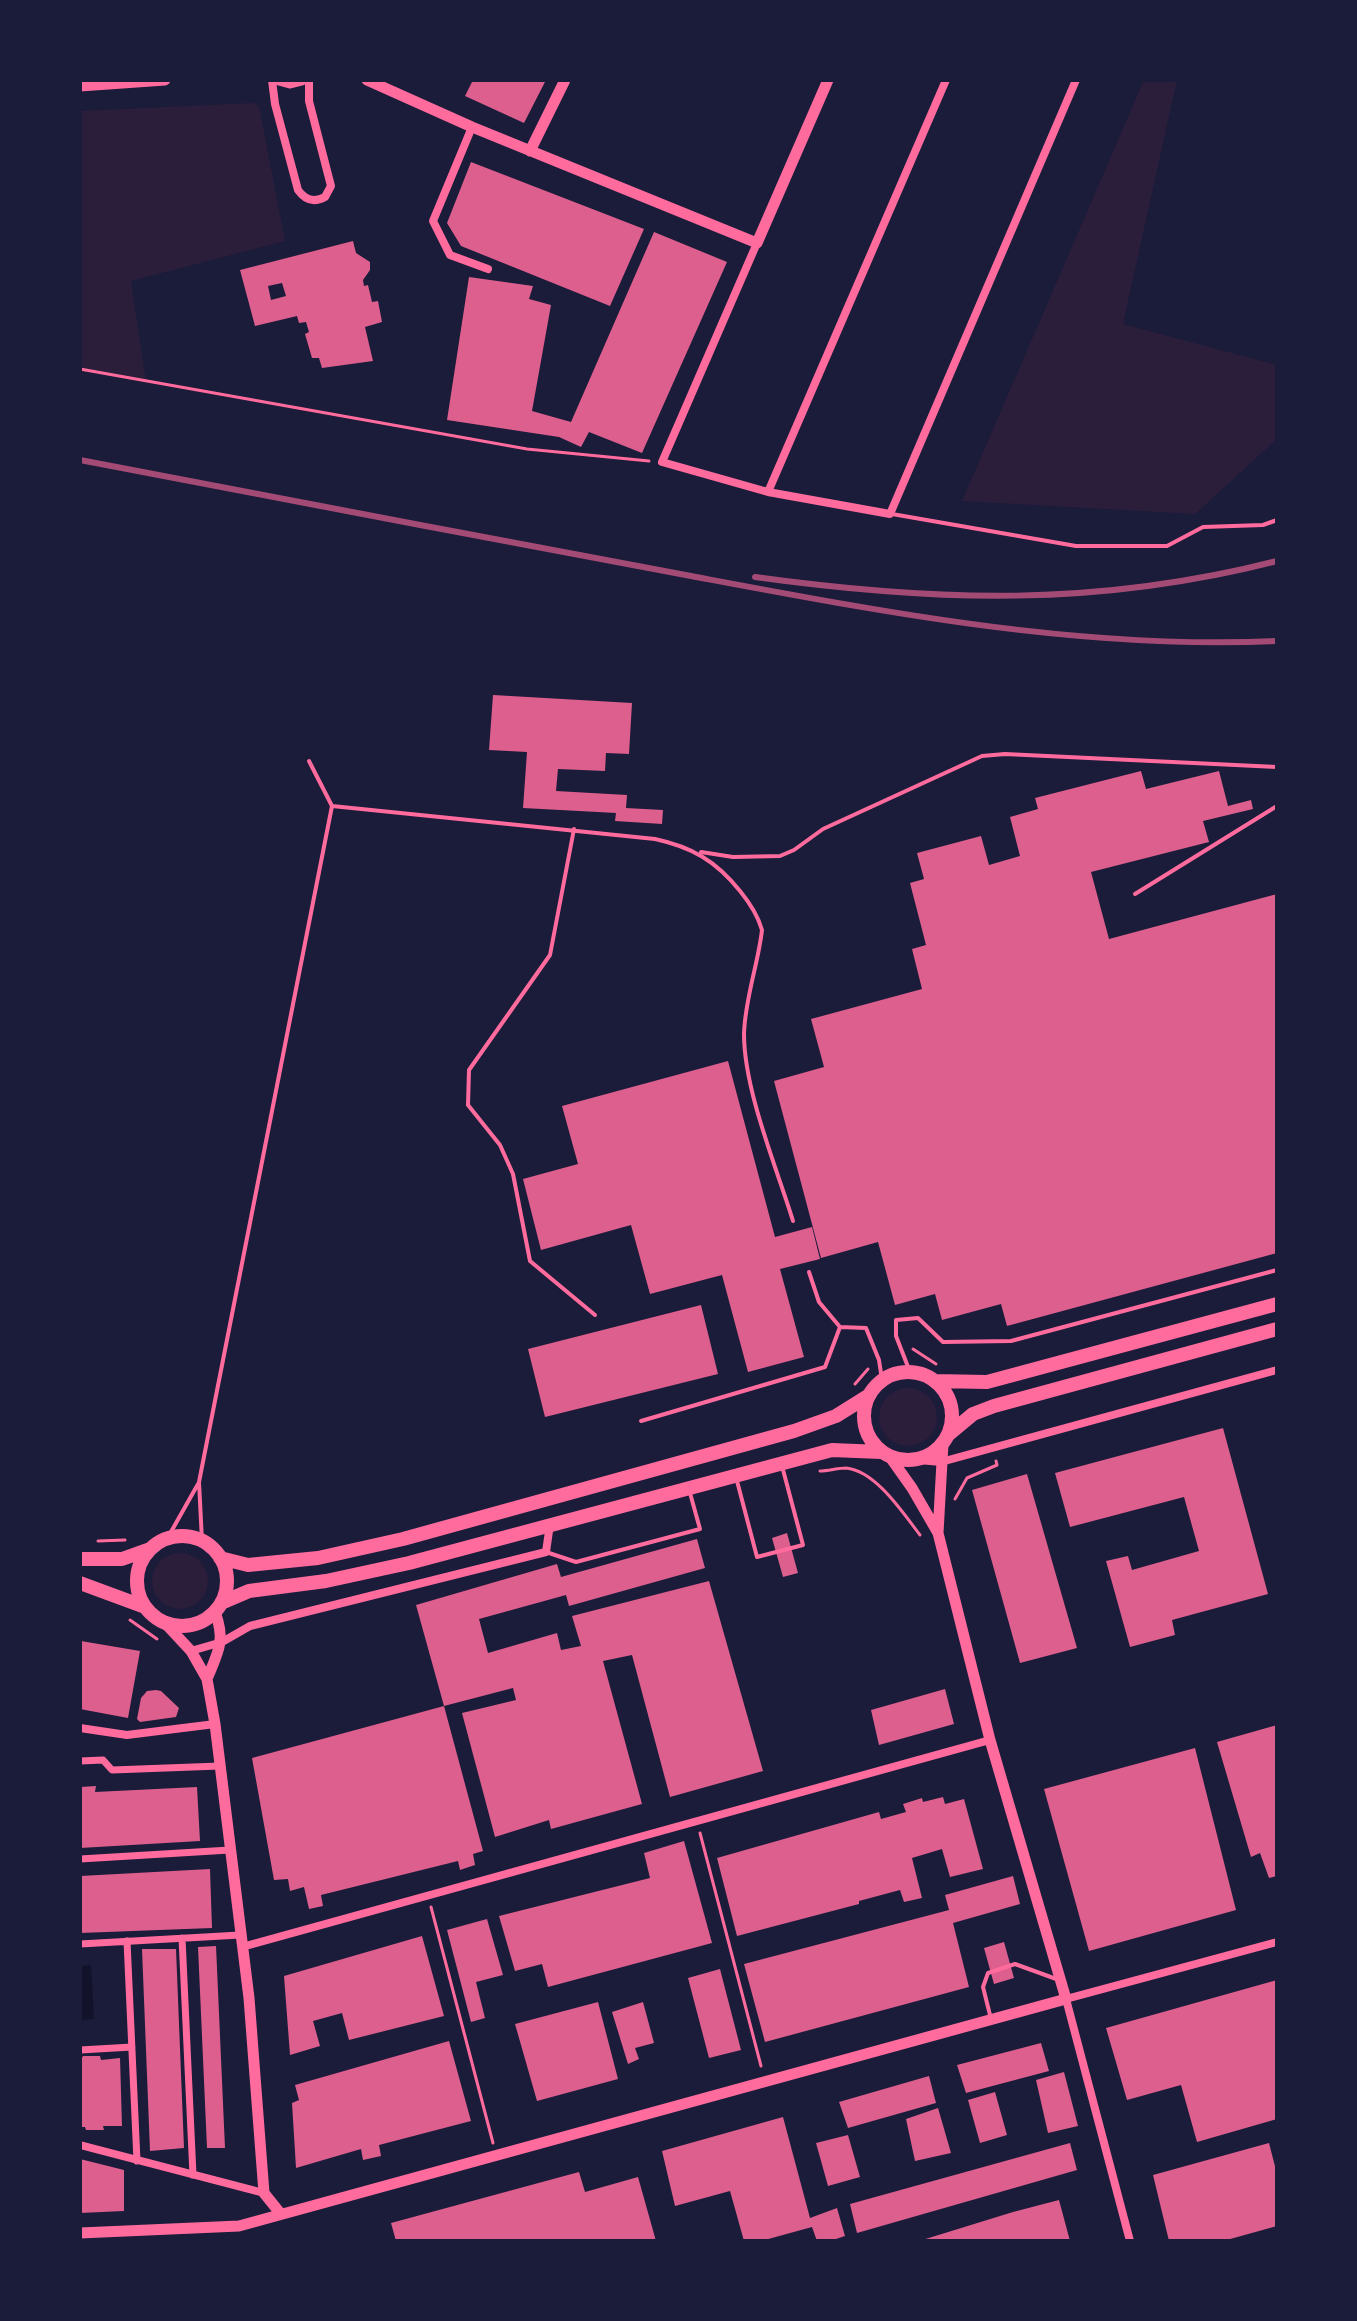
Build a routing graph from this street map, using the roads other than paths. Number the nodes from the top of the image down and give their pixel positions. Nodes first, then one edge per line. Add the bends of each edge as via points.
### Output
1 (165, 80) edge
2 (272, 80) edge
3 (279, 80) edge
4 (302, 80) edge
5 (309, 80) edge
6 (367, 80) edge
7 (565, 80) edge
8 (828, 80) edge
9 (946, 80) edge
10 (1076, 80) edge
11 (80, 86) edge
12 (472, 127) junction
13 (530, 151) junction
14 (757, 243) junction
15 (488, 269) dead end
16 (768, 492) junction
17 (890, 514) junction
18 (1277, 520) edge
19 (309, 761) dead end
20 (1277, 767) edge
21 (332, 806) junction
22 (1277, 806) edge
23 (574, 829) junction
24 (682, 845) junction
25 (1135, 894) dead end
26 (793, 1221) dead end
27 (1277, 1270) edge
28 (809, 1272) dead end
29 (1277, 1304) edge
30 (595, 1315) dead end
31 (840, 1327) junction
32 (1277, 1329) edge
33 (1277, 1370) edge
34 (910, 1372) junction
35 (882, 1380) junction
36 (936, 1381) junction
37 (868, 1396) junction
38 (641, 1421) dead end
39 (946, 1439) junction
40 (885, 1454) junction
41 (919, 1460) junction
42 (781, 1462) junction
43 (941, 1462) junction
44 (736, 1475) junction
45 (199, 1482) junction
46 (689, 1487) junction
47 (550, 1524) junction
48 (938, 1533) junction
49 (167, 1539) junction
50 (202, 1541) junction
51 (151, 1549) junction
52 (546, 1552) junction
53 (220, 1558) junction
54 (80, 1559) edge
55 (80, 1583) edge
56 (145, 1607) junction
57 (218, 1608) junction
58 (164, 1622) junction
59 (222, 1642) junction
60 (191, 1651) junction
61 (207, 1679) junction
62 (215, 1724) junction
63 (80, 1728) edge
64 (990, 1740) junction
65 (80, 1761) edge
66 (220, 1766) junction
67 (230, 1850) junction
68 (80, 1859) edge
69 (182, 1938) junction
70 (127, 1941) junction
71 (241, 1941) junction
72 (1277, 1942) edge
73 (80, 1944) edge
74 (1061, 1981) junction
75 (1066, 1999) junction
76 (991, 2019) junction
77 (132, 2047) junction
78 (80, 2050) edge
79 (80, 2145) edge
80 (137, 2161) junction
81 (193, 2175) junction
82 (264, 2193) junction
83 (280, 2213) junction
84 (80, 2233) edge
85 (166, 2235) edge
86 (1130, 2241) edge

1 - 11 street
2 - 5 street via 298,190 313,201 329,192 331,179 309,101
3 - 4 street
6 - 12 street
7 - 13 street
8 - 14 street
9 - 16 street
10 - 17 street
12 - 13 street
12 - 15 street via 433,221 450,255
13 - 14 street
14 - 16 street via 662,462
16 - 17 street
17 - 18 lane via 1076,546 1167,546 1203,527
19 - 21 lane
20 - 24 lane via 993,755 972,759 823,829 780,856 719,856
21 - 23 lane
21 - 45 lane
22 - 25 lane
23 - 24 lane
23 - 30 lane via 550,955 469,1070 468,1105 500,1145 513,1174 530,1261
24 - 26 lane via 726,874 759,921 761,937 746,1012 746,1056
27 - 34 lane via 1011,1341 943,1342 918,1318 896,1320 896,1336
28 - 31 lane via 819,1302
29 - 36 highway via 987,1382
31 - 35 lane via 866,1328
31 - 38 lane via 825,1367
32 - 39 highway via 994,1406 973,1414
33 - 43 street
34 - 35 highway
34 - 36 highway
35 - 37 highway
36 - 39 highway via 951,1406
37 - 40 highway via 865,1426
37 - 53 highway via 836,1416 794,1431 403,1539 318,1558 248,1565
39 - 41 highway
39 - 43 street
40 - 41 highway
40 - 42 highway via 832,1450
40 - 48 street
41 - 43 street
42 - 44 highway
42 - 44 lane via 803,1545 757,1557
43 - 48 street
44 - 46 highway
45 - 49 lane
45 - 50 lane
46 - 47 highway
46 - 52 lane via 700,1529 576,1562
47 - 52 street
47 - 57 highway via 409,1563 249,1591
48 - 64 street
49 - 50 highway
49 - 51 highway
50 - 53 highway
51 - 54 highway via 122,1559
51 - 56 highway via 138,1571
52 - 59 street via 250,1626
53 - 57 highway via 226,1588
55 - 56 highway
56 - 58 highway
57 - 58 highway via 188,1626
57 - 59 street
58 - 60 street
59 - 60 street
59 - 61 street
60 - 61 street
61 - 62 street
62 - 63 street via 127,1735
62 - 66 street
64 - 71 street via 428,1895
64 - 74 street
65 - 66 street via 103,1760 112,1770
66 - 67 street
67 - 68 street
67 - 71 street
69 - 70 street
69 - 71 street
69 - 81 street
70 - 73 street
70 - 77 street
71 - 82 street
72 - 75 street
74 - 75 street
74 - 76 lane via 1015,1964 988,1973 983,1987
75 - 76 street
75 - 86 street
76 - 83 street
77 - 78 street
77 - 80 street
79 - 80 street
80 - 81 street
81 - 82 street
82 - 83 street
83 - 85 street via 239,2226
84 - 85 street

